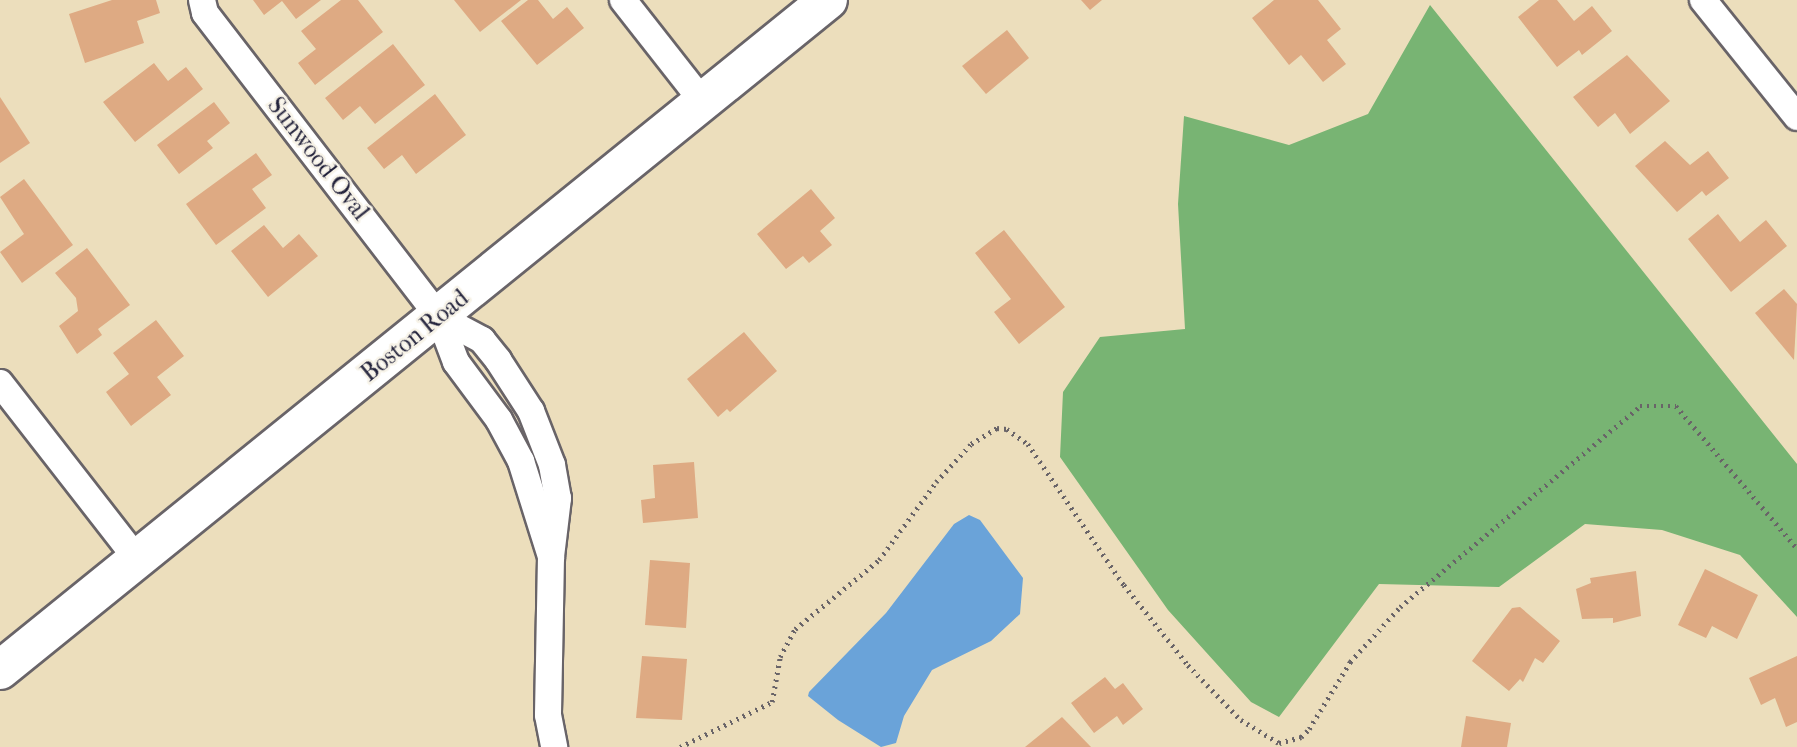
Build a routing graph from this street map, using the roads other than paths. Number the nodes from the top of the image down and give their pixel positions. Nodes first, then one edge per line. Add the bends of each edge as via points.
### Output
1 (202, 0) edge
2 (624, 0) edge
3 (828, 0) edge
4 (1703, 0) edge
5 (703, 102) junction
6 (1797, 117) edge
7 (439, 317) junction
8 (0, 383) edge
9 (137, 559) junction
10 (0, 670) edge
11 (554, 747) edge

1 - 7 street, Sunwood Oval via 205,13
2 - 5 street
3 - 5 street, Boston Road
4 - 6 street
5 - 7 street, Boston Road
7 - 9 street, Boston Road
7 - 11 street via 482,340 523,395 540,428 558,498 551,557 548,715
8 - 9 street
9 - 10 street, Boston Road

